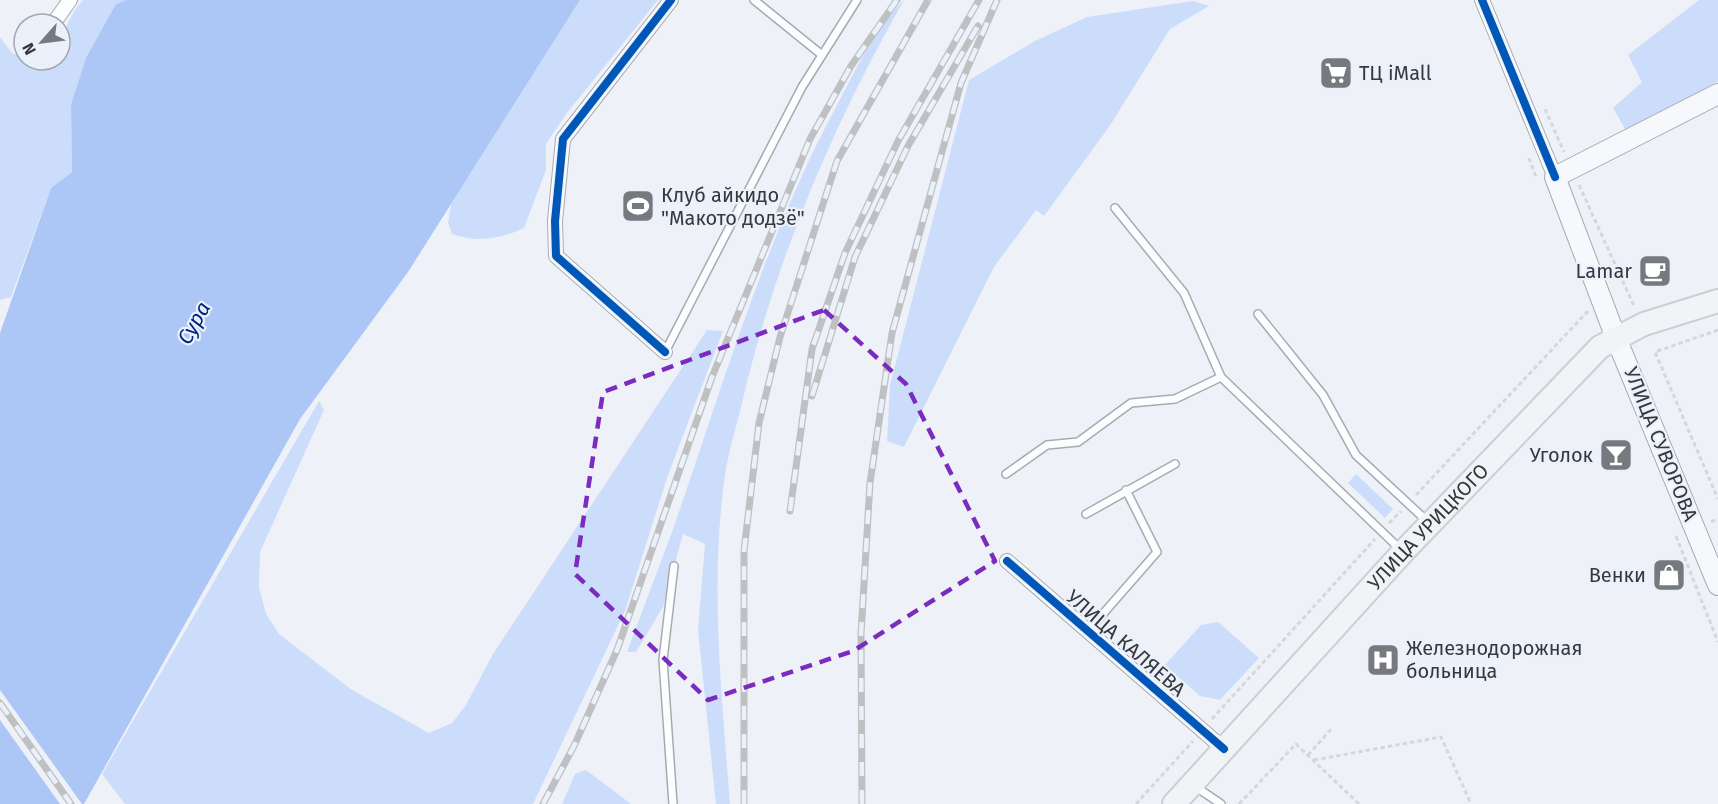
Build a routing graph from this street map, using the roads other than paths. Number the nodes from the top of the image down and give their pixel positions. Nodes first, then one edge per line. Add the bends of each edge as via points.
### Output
1 (670, 0) edge
2 (754, 0) edge
3 (857, 0) edge
4 (1482, 0) edge
5 (822, 55) junction
6 (1718, 94) edge
7 (1546, 177) junction
8 (1115, 208) dead end
9 (1718, 301) edge
10 (1258, 314) dead end
11 (1616, 338) junction
12 (665, 352) joint
13 (1221, 377) junction
14 (1175, 464) dead end
15 (1006, 474) dead end
16 (1126, 490) junction
17 (1086, 514) dead end
18 (1430, 524) junction
19 (1403, 552) junction
20 (1007, 561) dead end
21 (674, 566) dead end
22 (1718, 585) edge
23 (1088, 631) junction
24 (1224, 749) junction
25 (1192, 784) junction
26 (673, 804) edge
27 (1174, 804) edge
28 (1221, 804) edge

1 - 12 street via 562,139 555,221 556,256
2 - 5 lane
3 - 5 lane
4 - 7 street
5 - 12 lane
6 - 7 main road
7 - 11 main road, УЛИЦА СУВОРОВА
8 - 13 lane via 1184,293
9 - 11 main road, УЛИЦА УРИЦКОГО via 1644,324
10 - 18 lane via 1323,395 1356,455
11 - 18 main road, УЛИЦА УРИЦКОГО via 1583,363
11 - 22 main road, УЛИЦА СУВОРОВА
13 - 15 lane via 1175,399 1131,403 1078,442 1047,445
13 - 19 lane
14 - 16 lane
16 - 17 lane
16 - 23 lane via 1157,552
18 - 19 main road, УЛИЦА УРИЦКОГО
19 - 24 main road, УЛИЦА УРИЦКОГО
20 - 23 street, УЛИЦА КАЛЯЕВА
21 - 26 lane via 663,660
23 - 24 street, УЛИЦА КАЛЯЕВА
24 - 25 main road, УЛИЦА УРИЦКОГО
25 - 27 main road, УЛИЦА УРИЦКОГО
25 - 28 lane

